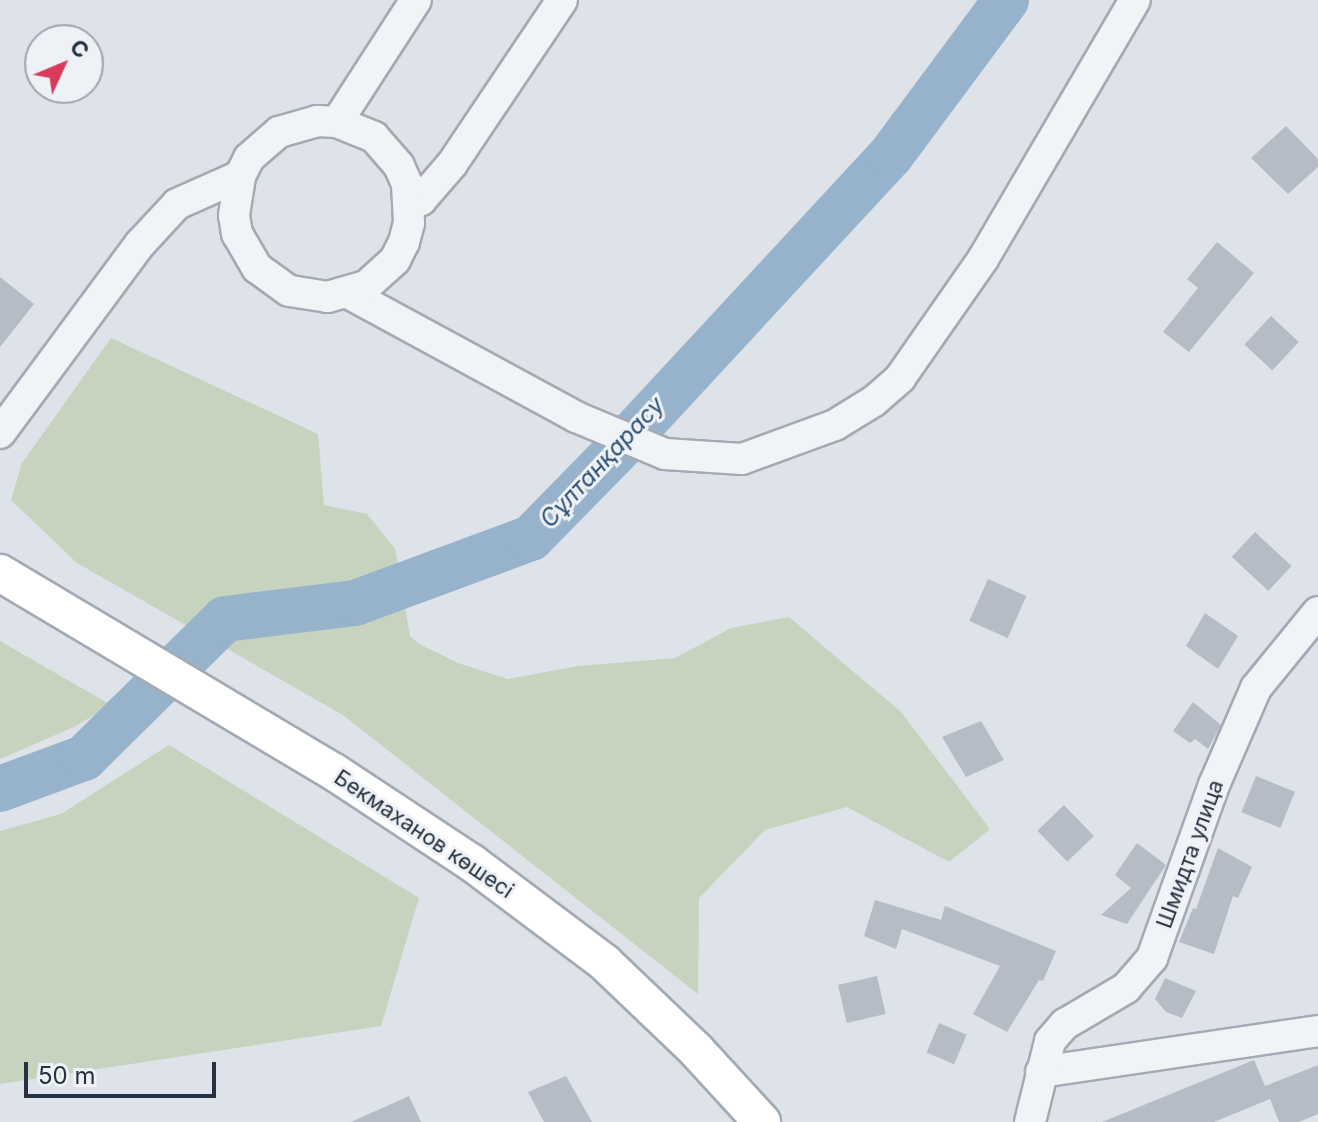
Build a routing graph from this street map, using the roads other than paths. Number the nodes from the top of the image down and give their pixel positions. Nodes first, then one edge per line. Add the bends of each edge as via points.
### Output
1 (416, 0) edge
2 (562, 0) edge
3 (1135, 0) edge
4 (337, 122) junction
5 (240, 176) junction
6 (410, 204) junction
7 (348, 293) junction
8 (0, 433) edge
9 (0, 573) edge
10 (1318, 612) edge
11 (1318, 1031) edge
12 (1041, 1072) junction
13 (762, 1122) edge
14 (1030, 1122) edge

1 - 4 street
2 - 6 street via 452,164 421,200
3 - 7 street via 983,259 900,378 835,425 742,459 665,454 576,417
4 - 5 street via 317,121 279,132 249,158
4 - 6 street via 374,137 388,150 403,175
5 - 7 street via 234,205 237,234 257,268 272,281 308,296
5 - 8 street via 177,204 140,244
6 - 7 street via 395,260 366,286
9 - 13 main road, Бекмаханов көшесі via 198,689 459,855 605,963
10 - 12 street, Шмидта улица via 1256,688 1214,785 1152,958 1126,988 1065,1024 1050,1041
11 - 12 street
12 - 14 street, Шмидта улица

